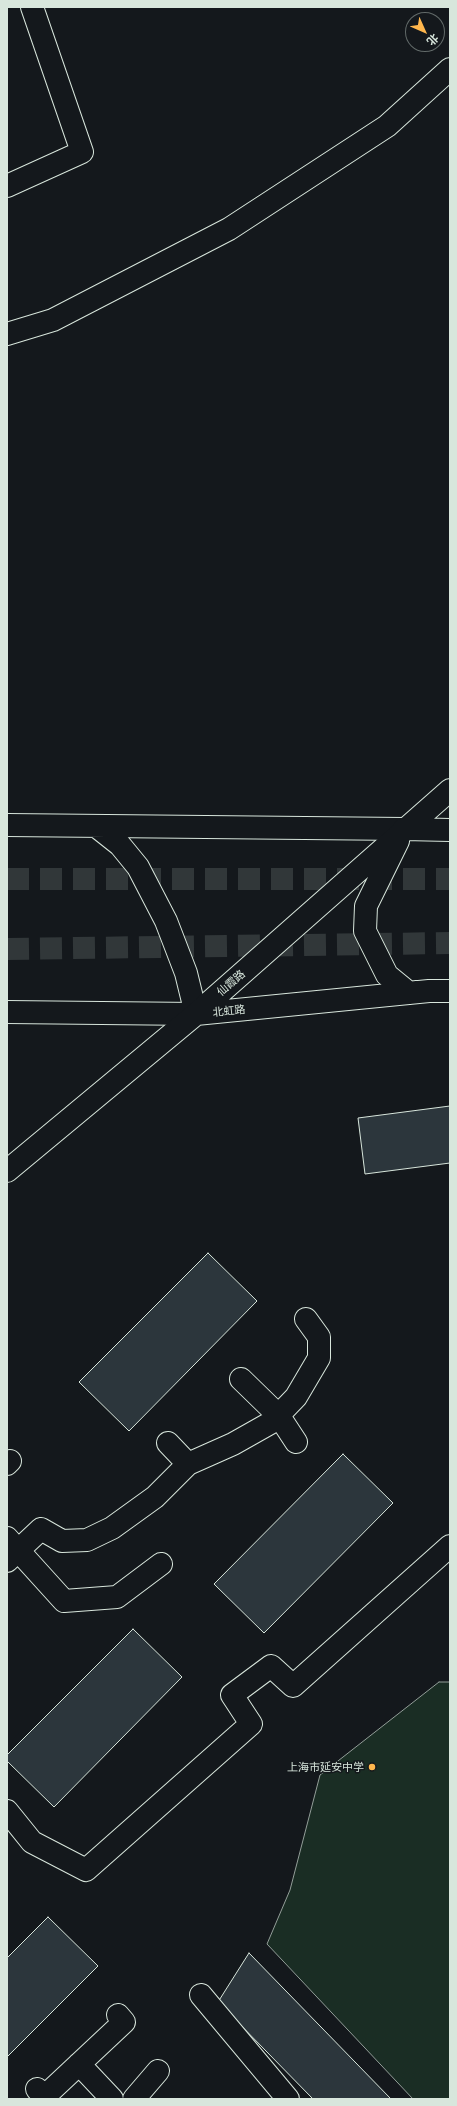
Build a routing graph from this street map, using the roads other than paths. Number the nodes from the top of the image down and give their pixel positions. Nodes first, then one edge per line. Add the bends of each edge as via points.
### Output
1 (32, 7) edge
2 (450, 69) edge
3 (7, 186) edge
4 (7, 334) edge
5 (450, 790) edge
6 (7, 825) edge
7 (96, 826) junction
8 (404, 829) junction
9 (450, 830) edge
10 (450, 991) edge
11 (409, 993) junction
12 (7, 1012) edge
13 (196, 1014) junction
14 (7, 1171) edge
15 (306, 1319) dead end
16 (241, 1379) dead end
17 (279, 1416) junction
18 (296, 1442) dead end
19 (168, 1443) dead end
20 (188, 1464) junction
21 (450, 1546) edge
22 (11, 1550) edge
23 (161, 1564) dead end
24 (8, 1813) edge
25 (201, 1995) dead end
26 (118, 2016) dead end
27 (79, 2064) junction
28 (158, 2071) dead end
29 (38, 2089) dead end
30 (112, 2099) edge
31 (134, 2099) edge
32 (288, 2099) edge

1 - 3 street via 82,152
2 - 4 street via 387,126 229,229 53,320
5 - 8 street, 仙霞路
6 - 7 street
7 - 8 street
7 - 13 street via 120,845 138,867 166,921 186,973
8 - 9 street
8 - 11 street via 366,906 365,931 388,975
8 - 13 street, 仙霞路
10 - 11 street, 北虹路
11 - 13 street, 北虹路
12 - 13 street, 北虹路
13 - 14 street, 仙霞路
15 - 17 street via 319,1337 319,1358 296,1397
16 - 17 street
17 - 18 street
17 - 20 street via 233,1444
19 - 20 street
20 - 22 street via 155,1497 112,1528 87,1540 62,1541 41,1529
21 - 24 street via 293,1686 271,1666 232,1696 251,1724 86,1870 32,1842
22 - 23 street via 64,1601 117,1597
25 - 32 street
26 - 27 street via 124,2022
27 - 29 street via 44,2097
27 - 30 street
28 - 31 street

